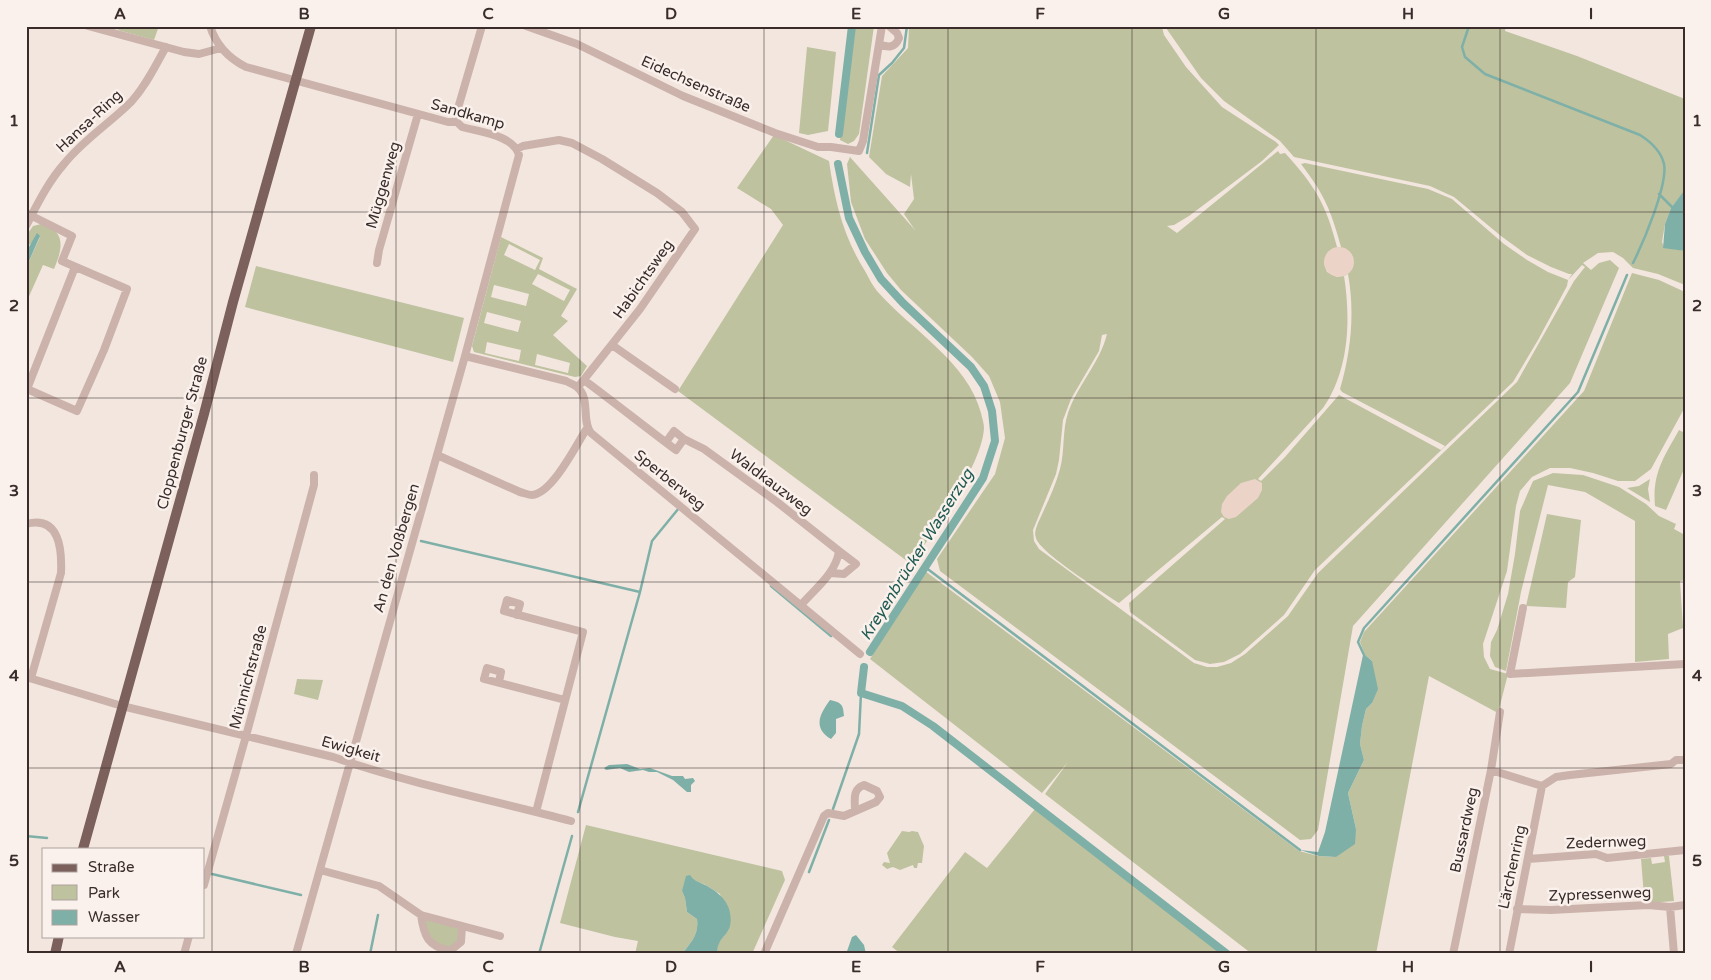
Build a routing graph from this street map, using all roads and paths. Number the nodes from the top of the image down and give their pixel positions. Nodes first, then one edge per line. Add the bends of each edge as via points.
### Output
1 (88, 26) edge
2 (210, 26) edge
3 (311, 26) edge
4 (482, 26) edge
5 (526, 26) edge
6 (882, 26) edge
7 (889, 26) edge
8 (879, 44) junction
9 (166, 48) junction
10 (221, 48) junction
11 (295, 82) junction
12 (418, 114) junction
13 (457, 122) junction
14 (517, 149) junction
15 (29, 214) edge
16 (26, 226) edge
17 (695, 228) joint
18 (377, 263) dead end
19 (74, 267) junction
20 (612, 345) junction
21 (465, 356) junction
22 (584, 380) junction
23 (578, 387) junction
24 (675, 389) dead end
25 (587, 428) junction
26 (684, 439) junction
27 (666, 442) junction
28 (436, 455) junction
29 (314, 475) dead end
30 (26, 524) edge
31 (839, 551) junction
32 (831, 573) junction
33 (801, 605) junction
34 (1523, 608) dead end
35 (517, 615) dead end
36 (860, 654) dead end
37 (1685, 664) edge
38 (29, 678) edge
39 (499, 682) dead end
40 (565, 700) junction
41 (122, 706) junction
42 (1500, 712) dead end
43 (246, 736) junction
44 (1685, 760) edge
45 (349, 762) junction
46 (1491, 770) junction
47 (1542, 786) junction
48 (855, 811) dead end
49 (536, 812) junction
50 (571, 822) dead end
51 (83, 848) edge
52 (1685, 850) edge
53 (1528, 860) junction
54 (320, 870) junction
55 (205, 881) edge
56 (1685, 905) edge
57 (1670, 907) junction
58 (1517, 909) junction
59 (421, 915) junction
60 (462, 926) junction
61 (500, 936) dead end
62 (59, 938) edge
63 (188, 938) edge
64 (55, 954) edge
65 (184, 954) edge
66 (296, 954) edge
67 (764, 954) edge
68 (1453, 954) edge
69 (1509, 954) edge
70 (1674, 954) edge

1 - 9 street
2 - 10 street
3 - 11 main road, Cloppenburger Straße
4 - 13 street via 456,115
5 - 8 street, Eidechsenstraße via 577,44 683,96 775,133 818,147 858,151 863,141
6 - 8 street
7 - 8 street via 899,38 897,43 887,47
9 - 10 street via 199,54
9 - 15 street, Hansa-Ring via 149,79 131,101 63,165
10 - 11 street, Sandkamp via 246,68
11 - 12 street, Sandkamp
11 - 41 main road, Cloppenburger Straße
12 - 13 street, Sandkamp
12 - 18 street, Müggenweg
13 - 14 street, Sandkamp via 462,127 507,140
14 - 17 street, Sandkamp via 559,140 572,143 658,193 682,212
14 - 21 street, An den Voßbergen via 518,162
15 - 16 street, Hansa-Ring
15 - 19 street via 72,236 62,261
17 - 20 street, Habichtsweg
19 - 19 street via 127,289 77,411 27,389
20 - 22 street, Habichtsweg
20 - 24 street
21 - 23 street via 566,381
21 - 28 street, An den Voßbergen
22 - 23 street, Habichtsweg
22 - 27 street
23 - 25 street via 586,409
25 - 28 street via 554,480 544,490 532,495
25 - 33 street, Sperberweg
26 - 27 street via 674,432
26 - 27 street via 676,450
26 - 31 street, Waldkauzweg via 704,449
28 - 45 street, An den Voßbergen
29 - 43 street, Münnichstraße via 298,548
30 - 38 street via 36,521 50,527 60,543 62,557 61,574
31 - 32 street
31 - 32 street, Waldkauzweg via 856,564 844,574
32 - 33 street
33 - 36 street, Sperberweg
34 - 37 street via 1510,674
35 - 40 street via 583,632
38 - 41 street, Ewigkeit
39 - 40 street
40 - 49 street
41 - 43 street, Ewigkeit
41 - 51 main road, Cloppenburger Straße
42 - 46 street, Bussardweg
43 - 45 street, Ewigkeit
43 - 55 street, Münnichstraße
44 - 47 street via 1570,774 1556,777
45 - 49 street, Ewigkeit
45 - 54 street, An den Voßbergen
46 - 47 street
46 - 68 street, Bussardweg
47 - 53 street, Lärchenring
48 - 67 street via 844,816 828,813 824,816
49 - 50 street, Ewigkeit
52 - 53 street, Zedernweg via 1607,858 1596,854
53 - 58 street, Lärchenring
54 - 59 street via 379,886
54 - 66 street, An den Voßbergen
56 - 57 street, Zypressenweg
57 - 58 street, Zypressenweg
57 - 70 street
58 - 69 street, Lärchenring
59 - 60 street
59 - 60 street via 425,936 436,948 450,951 460,942
60 - 61 street
62 - 64 main road
63 - 65 street

